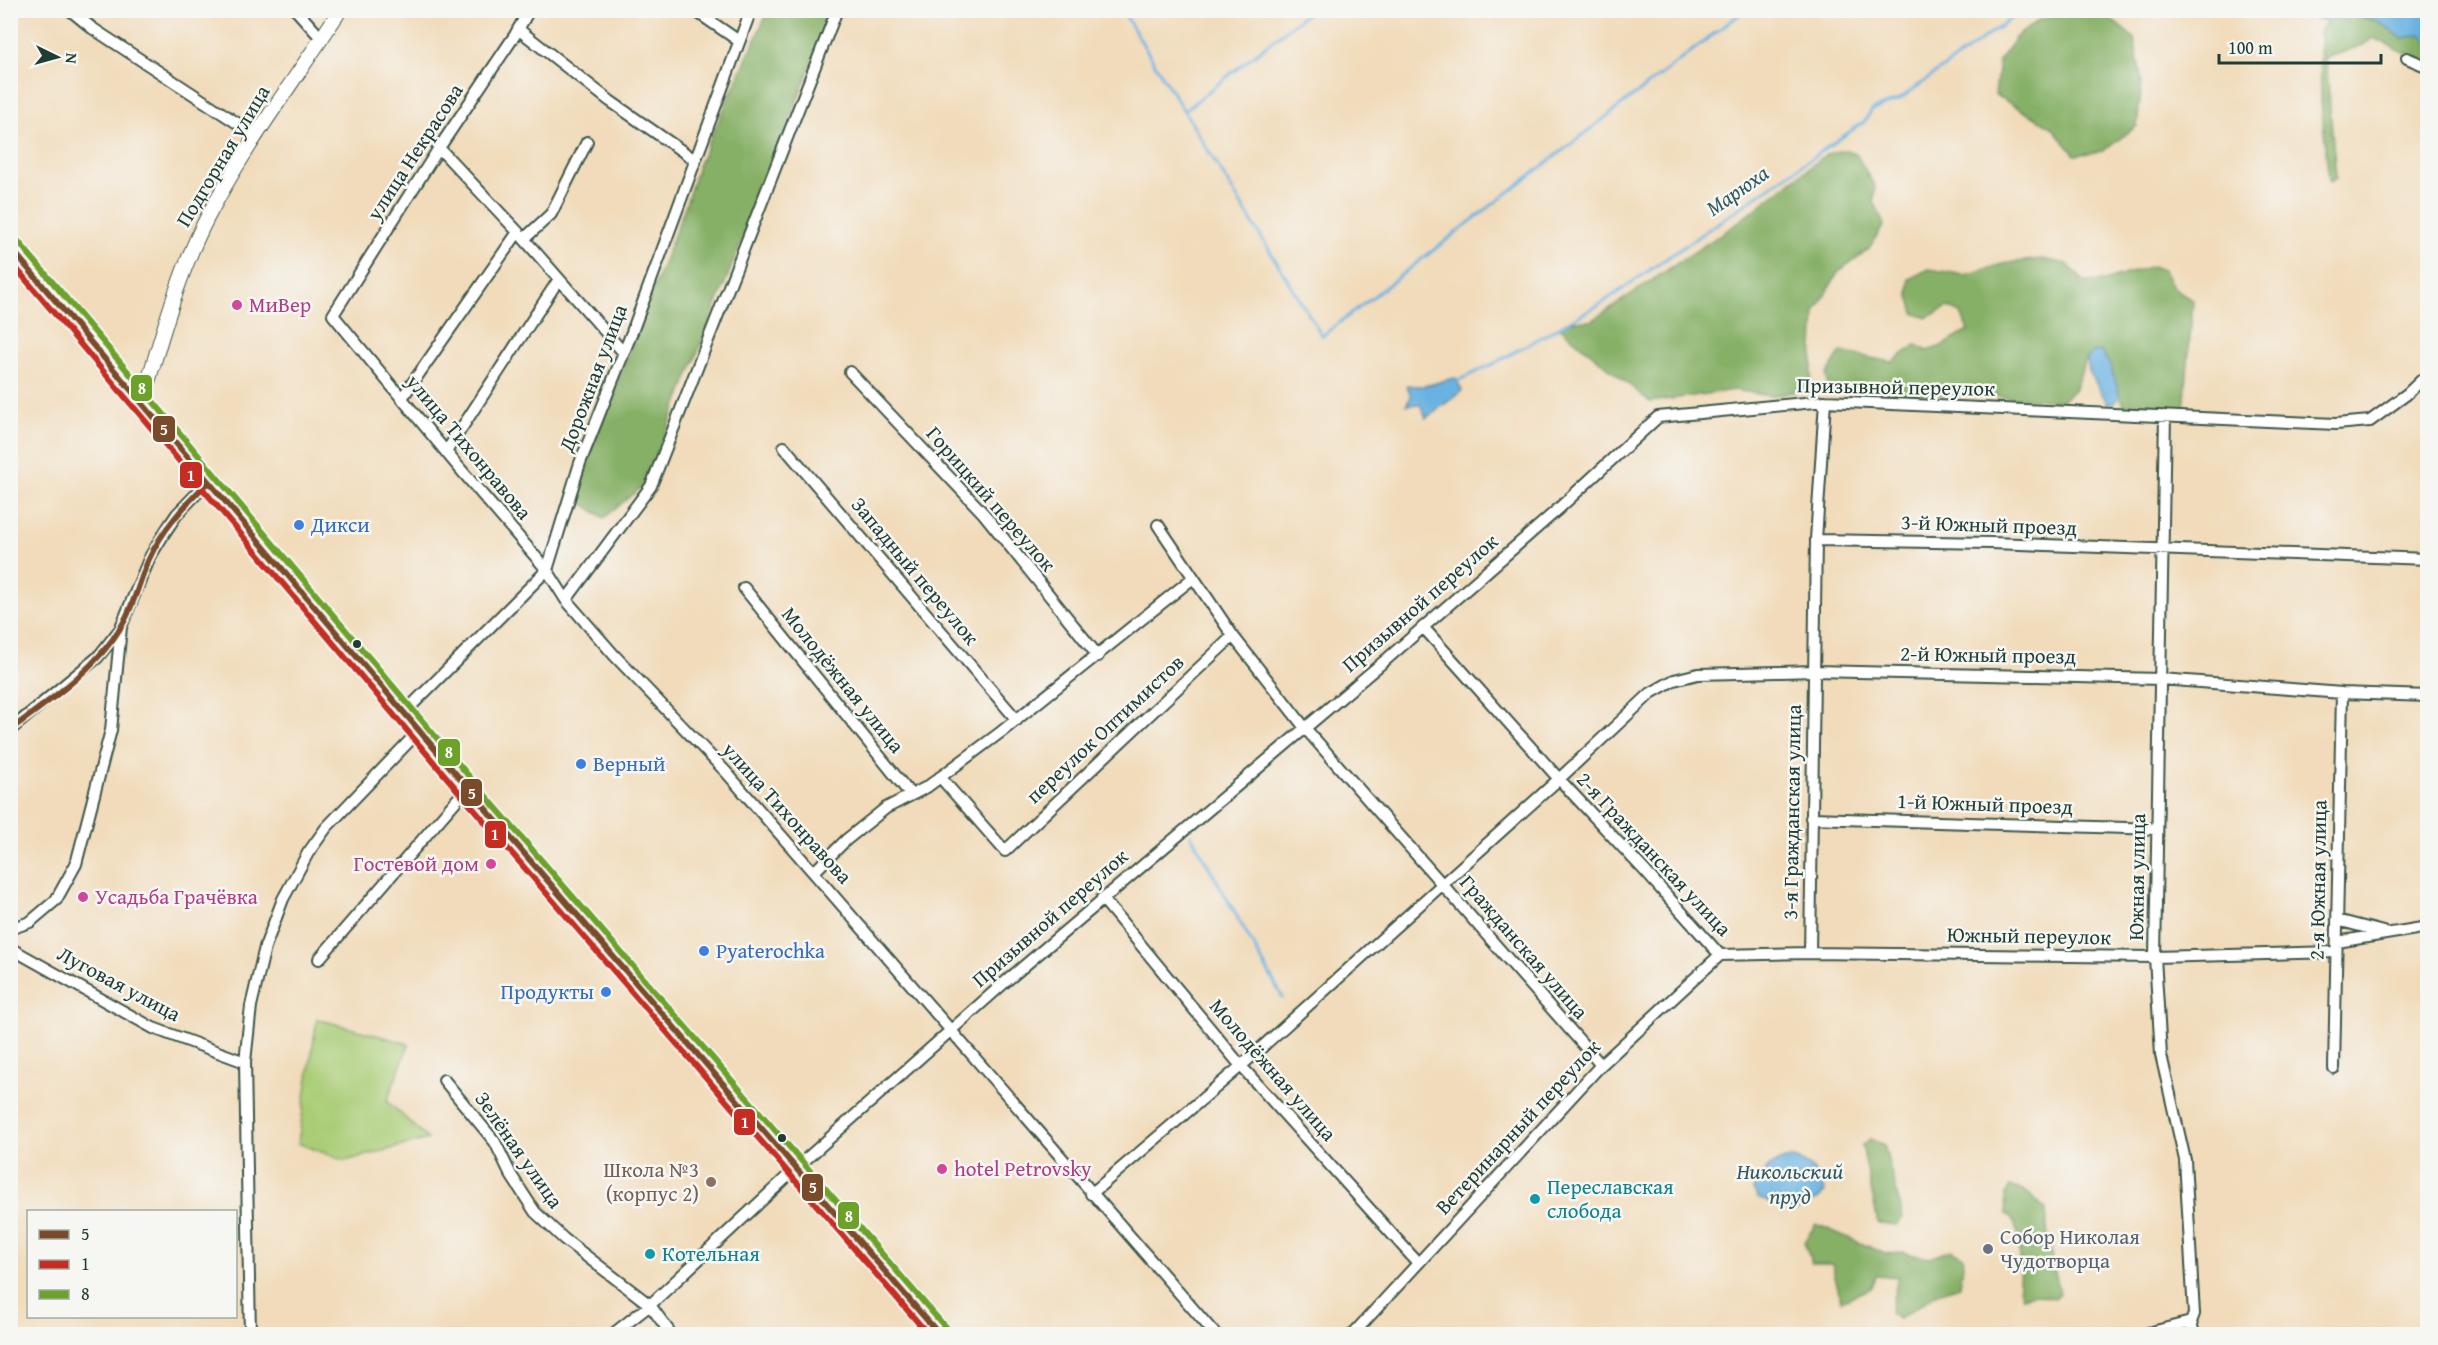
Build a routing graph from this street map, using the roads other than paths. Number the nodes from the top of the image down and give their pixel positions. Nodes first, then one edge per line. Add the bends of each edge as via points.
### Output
1 (70, 10) edge
2 (296, 10) edge
3 (340, 10) edge
4 (529, 10) edge
5 (694, 10) edge
6 (751, 10) edge
7 (837, 10) edge
8 (518, 29) junction
9 (322, 39) junction
10 (739, 41) junction
11 (2407, 58) dead end
12 (2427, 67) edge
13 (257, 136) junction
14 (587, 142) dead end
15 (439, 148) junction
16 (695, 160) junction
17 (521, 236) junction
18 (10, 246) edge
19 (559, 279) junction
20 (333, 315) joint
21 (623, 352) junction
22 (850, 372) dead end
23 (2427, 374) edge
24 (402, 398) junction
25 (1825, 401) junction
26 (142, 402) junction
27 (2165, 416) junction
28 (784, 447) dead end
29 (446, 452) junction
30 (207, 483) junction
31 (1158, 525) dead end
32 (1816, 540) junction
33 (2161, 550) junction
34 (2427, 559) edge
35 (547, 570) junction
36 (1193, 578) junction
37 (744, 588) dead end
38 (566, 600) junction
39 (121, 627) junction
40 (1423, 627) junction
41 (1233, 636) junction
42 (1098, 656) junction
43 (1815, 671) junction
44 (2161, 679) junction
45 (2342, 693) junction
46 (2427, 696) edge
47 (403, 714) junction
48 (1017, 720) junction
49 (1305, 728) junction
50 (10, 730) edge
51 (418, 732) junction
52 (940, 777) junction
53 (1559, 779) junction
54 (467, 788) junction
55 (911, 795) junction
56 (1811, 818) junction
57 (2157, 829) junction
58 (814, 872) junction
59 (1442, 883) junction
60 (1102, 898) junction
61 (2337, 920) junction
62 (2427, 927) edge
63 (10, 929) edge
64 (2388, 933) junction
65 (2337, 947) junction
66 (10, 948) edge
67 (1810, 953) junction
68 (1720, 955) junction
69 (2155, 957) junction
70 (319, 959) dead end
71 (952, 1029) junction
72 (245, 1062) junction
73 (1601, 1065) junction
74 (1241, 1066) junction
75 (2334, 1068) dead end
76 (444, 1080) dead end
77 (795, 1169) junction
78 (1091, 1194) junction
79 (1418, 1263) junction
80 (650, 1305) junction
81 (2191, 1322) junction
82 (250, 1335) edge
83 (613, 1335) edge
84 (671, 1335) edge
85 (939, 1335) edge
86 (1215, 1335) edge
87 (1353, 1335) edge
88 (2144, 1335) edge
89 (2194, 1335) edge

1 - 13 street
2 - 9 street
3 - 9 main road, Подгорная улица
4 - 8 street, улица Некрасова
5 - 10 street
6 - 10 street, Дорожная улица
7 - 38 street via 651,486
8 - 15 street, улица Некрасова
8 - 16 street via 610,101
9 - 13 main road, Подгорная улица
10 - 16 street, Дорожная улица
11 - 12 street
13 - 26 main road, Подгорная улица via 222,191 189,257
14 - 17 street via 551,214
15 - 17 street
15 - 20 street, улица Некрасова
16 - 21 street, Дорожная улица
17 - 19 street
17 - 24 street
18 - 26 main road
19 - 21 street
19 - 29 street
20 - 24 street, улица Тихонравова
21 - 35 street, Дорожная улица via 580,463
22 - 42 street, Горицкий переулок via 984,514
23 - 27 street, Призывной переулок via 2370,421 2336,424
24 - 29 street, улица Тихонравова
25 - 27 street, Призывной переулок
25 - 32 street, 3-я Гражданская улица
25 - 40 street, Призывной переулок via 1658,417
26 - 30 main road
27 - 33 street, Южная улица
28 - 48 street, Западный переулок
29 - 35 street, улица Тихонравова
30 - 39 street via 177,514 150,556
30 - 47 main road
31 - 36 street, Гражданская улица
32 - 33 street, 3-й Южный проезд
32 - 43 street, 3-я Гражданская улица
33 - 34 street, 3-й Южный проезд
33 - 44 street, Южная улица
35 - 38 street, улица Тихонравова
35 - 47 street, Дорожная улица
36 - 41 street, Гражданская улица
36 - 42 street
37 - 55 street, Молодёжная улица
38 - 58 street, улица Тихонравова
39 - 50 street via 98,657
39 - 63 street via 111,730 76,864 56,900 30,922
40 - 49 street, Призывной переулок
40 - 53 street, 2-я Гражданская улица
41 - 49 street, Гражданская улица
41 - 52 street, переулок Оптимистов via 1005,850
42 - 48 street
43 - 44 street, 2-й Южный проезд
43 - 53 street, 2-я Гражданская улица via 1698,674 1674,680 1651,693
43 - 56 street, 3-я Гражданская улица
44 - 45 street, 2-й Южный проезд
44 - 57 street, Южная улица
45 - 46 street, 2-й Южный проезд
45 - 61 street, 2-я Южная улица
47 - 51 main road
48 - 52 street
49 - 59 street, Гражданская улица
49 - 60 street, Призывной переулок
51 - 54 main road
51 - 72 street via 326,828 283,899 265,946 251,1006
52 - 55 street
53 - 59 street, Гражданская улица
53 - 68 street, 2-я Гражданская улица
54 - 70 street
54 - 77 main road
55 - 58 street via 878,814
56 - 57 street, 1-й Южный проезд
56 - 67 street, 3-я Гражданская улица
57 - 69 street, Южная улица
58 - 71 street, улица Тихонравова
59 - 73 street, Гражданская улица
59 - 74 street
60 - 71 street, Призывной переулок
60 - 74 street, Молодёжная улица
61 - 64 street
61 - 65 street, 2-я Южная улица
62 - 64 street, Южный переулок
64 - 65 street, Южный переулок
65 - 69 street, Южный переулок
65 - 75 street, 2-я Южная улица
66 - 72 street, Луговая улица via 153,1028
67 - 68 street, Южный переулок
67 - 69 street, Южный переулок
68 - 73 street, Ветеринарный переулок
69 - 81 street, Южная улица via 2161,1055 2185,1160 2194,1314
71 - 77 street, Призывной переулок
71 - 78 street, улица Тихонравова
72 - 82 street
73 - 79 street, Ветеринарный переулок
74 - 78 street
74 - 79 street, Молодёжная улица
76 - 80 street, Зелёная улица via 495,1142 535,1212
77 - 80 street, Призывной переулок
77 - 85 main road
78 - 86 street, улица Тихонравова
79 - 87 street, Ветеринарный переулок
80 - 83 street, Призывной переулок
80 - 84 street, Зелёная улица
81 - 88 street
81 - 89 street, Южная улица

